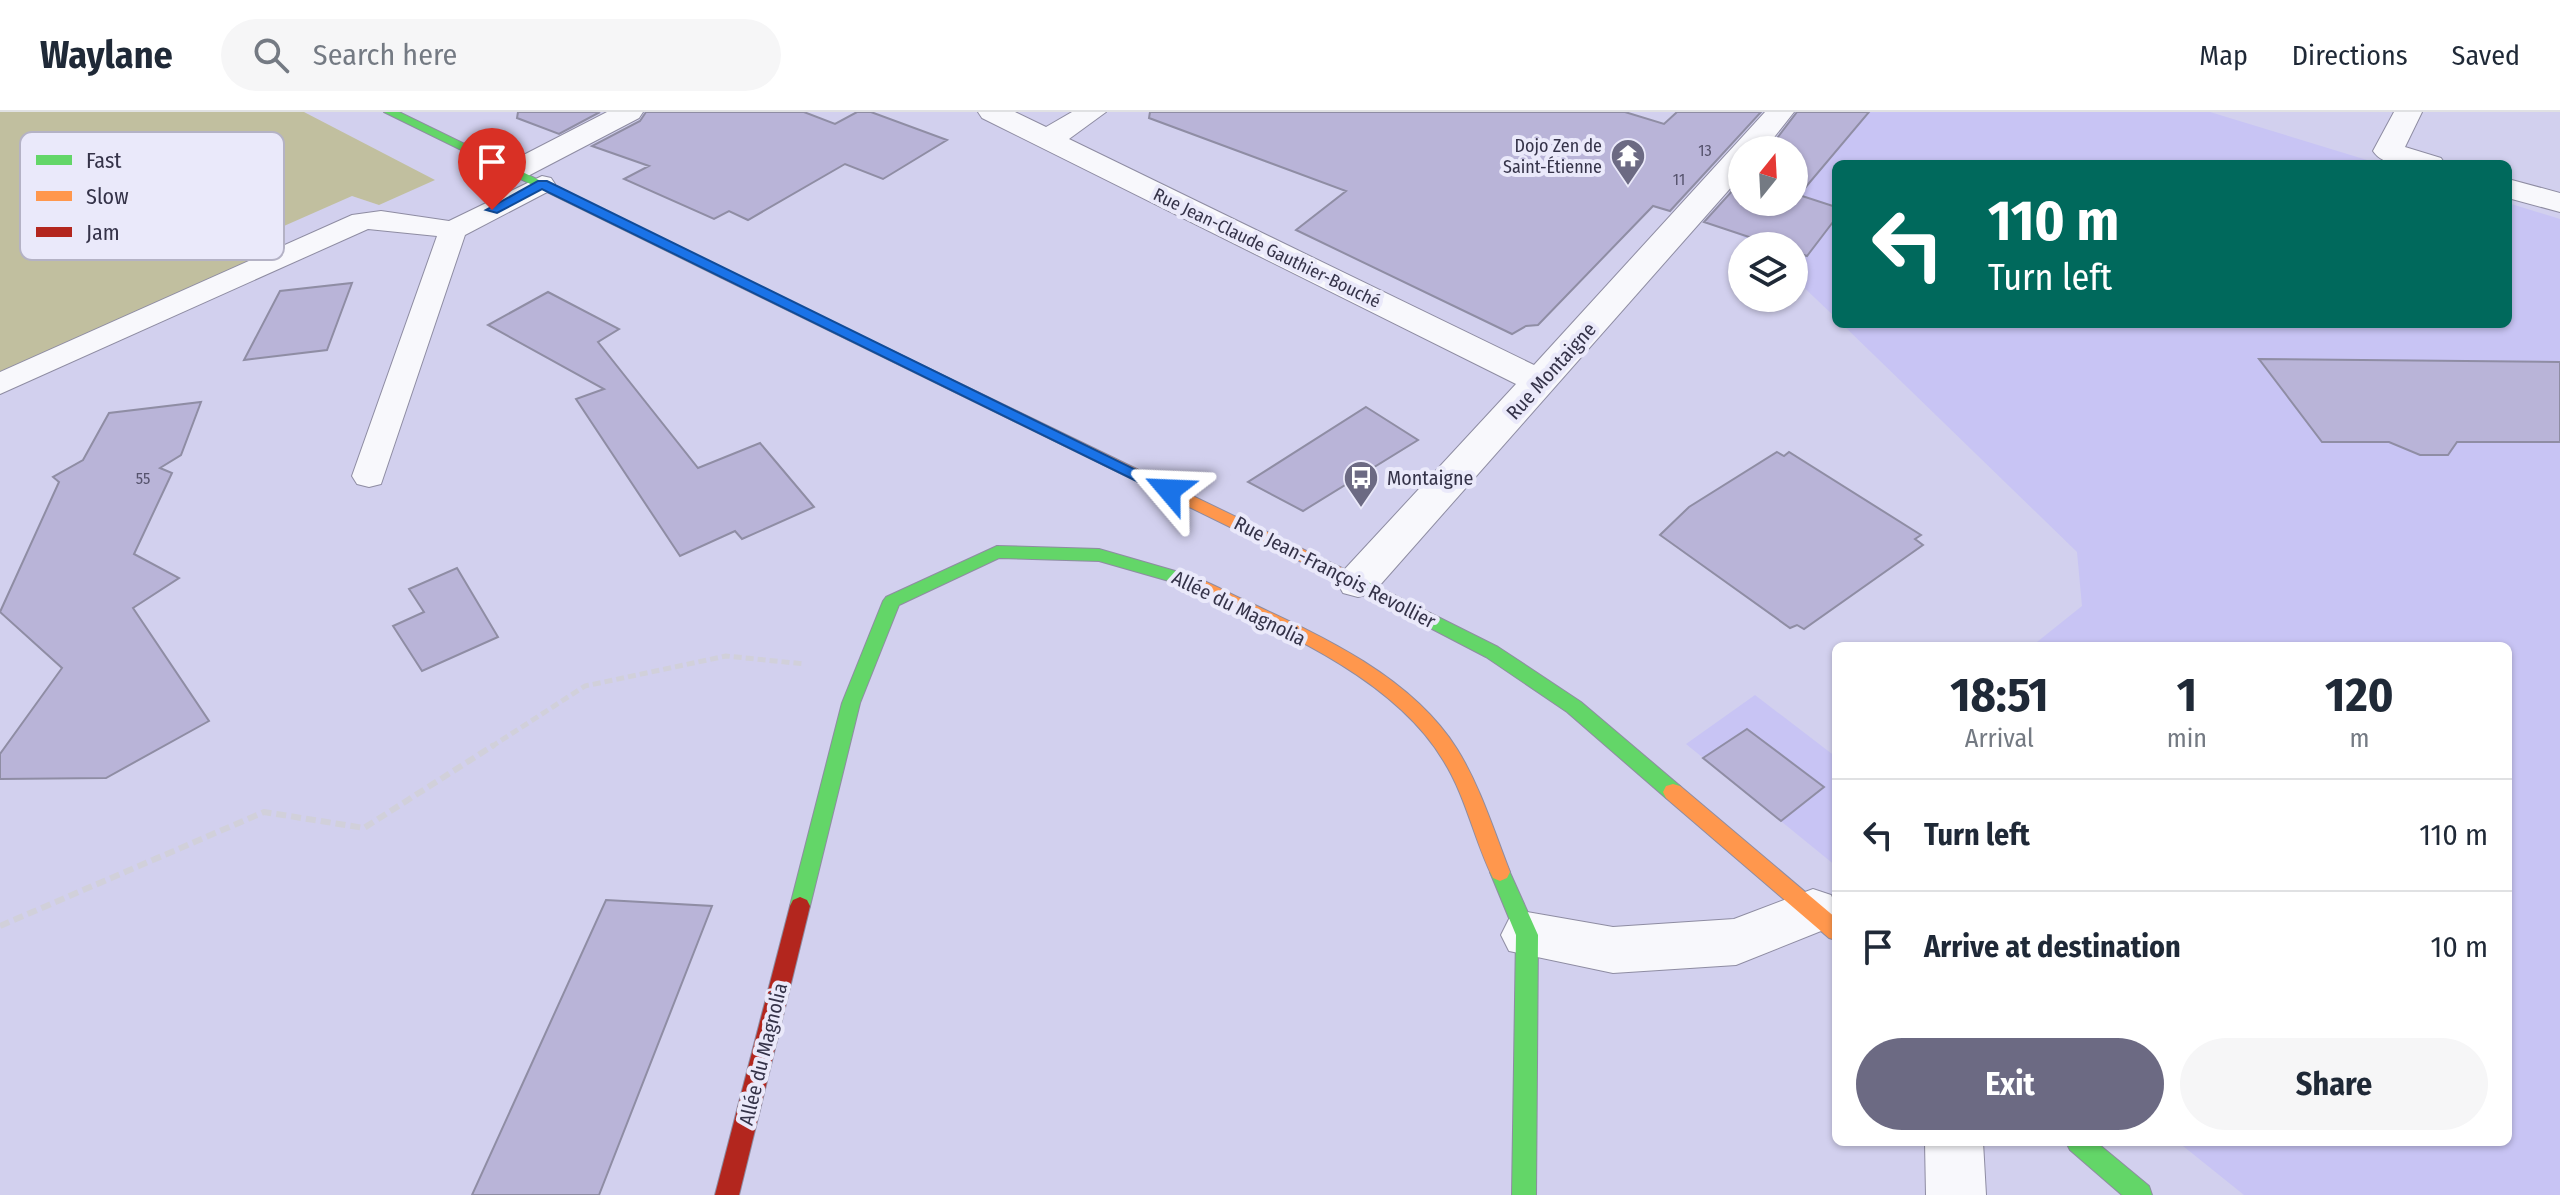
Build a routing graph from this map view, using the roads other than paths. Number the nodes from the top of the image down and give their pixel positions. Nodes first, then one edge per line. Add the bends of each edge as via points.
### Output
1 (390, 112) edge
2 (629, 112) edge
3 (992, 112) edge
4 (1092, 112) edge
5 (1780, 112) edge
6 (2408, 112) edge
7 (1760, 136) edge
8 (1048, 139) junction
9 (2417, 160) edge
10 (515, 171) junction
11 (1728, 173) edge
12 (542, 184) junction
13 (2512, 189) edge
14 (2560, 203) edge
15 (453, 230) junction
16 (284, 256) edge
17 (275, 260) edge
18 (1542, 383) junction
19 (0, 384) edge
20 (369, 476) dead end
21 (1358, 582) junction
22 (1824, 921) edge
23 (1527, 935) junction
24 (1954, 1146) edge
25 (2083, 1146) edge
26 (727, 1195) edge
27 (1524, 1195) edge
28 (1956, 1195) edge
29 (2140, 1195) edge

1 - 10 street, Rue Jean-François Revollier
2 - 10 street
3 - 8 street, Rue Jean-Claude Gauthier-Bouché
4 - 8 street
5 - 7 street
6 - 9 street via 2388,151
8 - 18 street, Rue Jean-Claude Gauthier-Bouché
10 - 12 street, Rue Jean-François Revollier
11 - 18 street, Rue Montaigne
12 - 15 lane
12 - 21 street, Rue Jean-François Revollier
13 - 14 street
15 - 16 lane via 362,221
15 - 20 lane
17 - 19 lane
18 - 21 street, Rue Montaigne
21 - 22 street, Rue Jean-François Revollier via 1492,652 1574,707
22 - 23 street via 1736,942 1613,950
23 - 26 street, Allée du Magnolia via 1449,752 1404,698 1278,623 1173,574 1099,555 997,552 892,601 851,703
23 - 27 street, Allée du Magnolia
24 - 28 street
25 - 29 street

